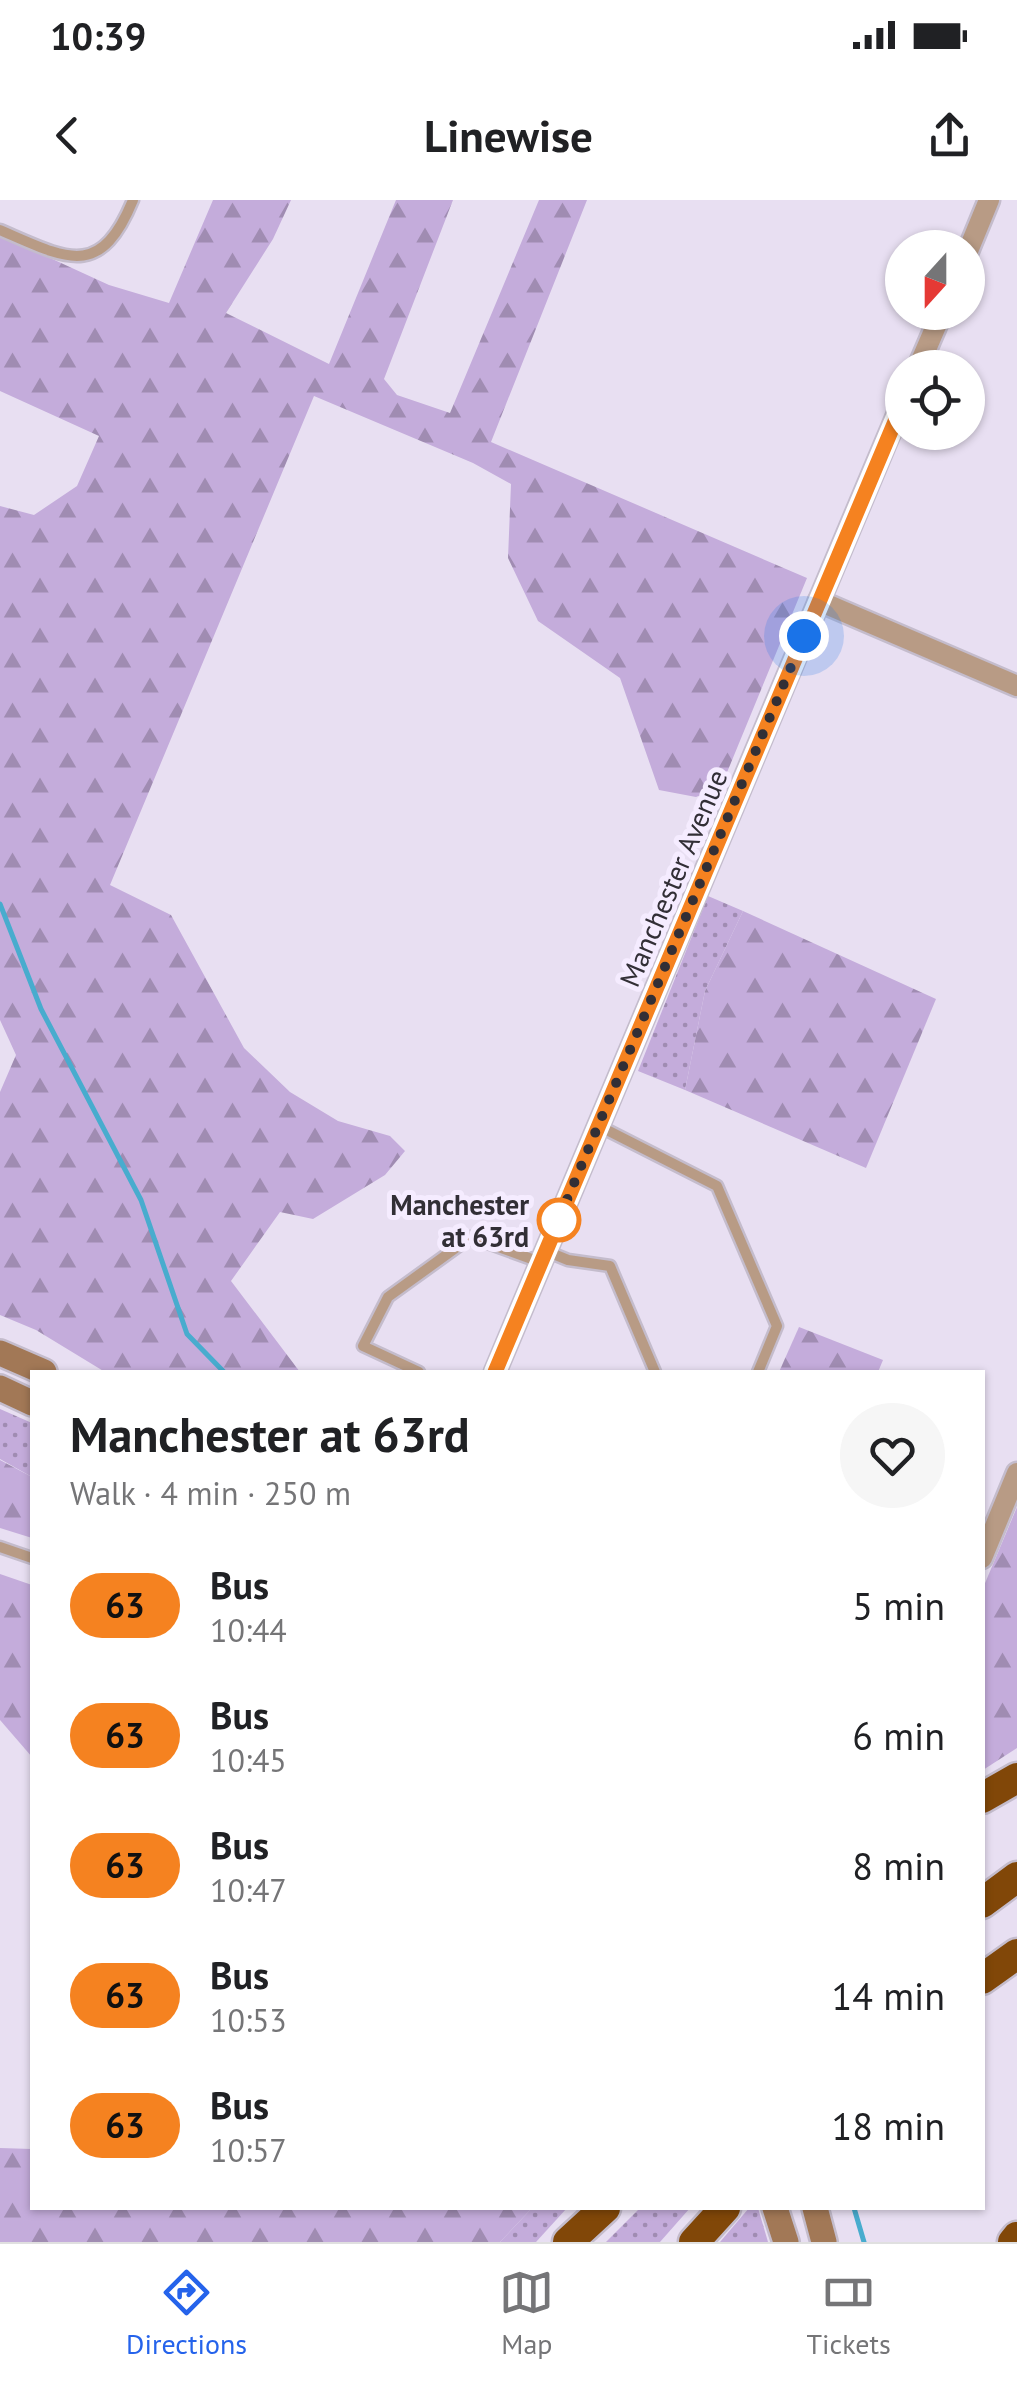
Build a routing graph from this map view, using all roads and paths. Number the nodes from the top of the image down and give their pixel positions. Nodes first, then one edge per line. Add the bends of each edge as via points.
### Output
1 (133, 200) edge
2 (989, 200) edge
3 (0, 230) edge
4 (977, 230) edge
5 (885, 444) edge
6 (819, 601) junction
7 (1017, 686) edge
8 (599, 1126) junction
9 (544, 1257) junction
10 (0, 1353) edge
11 (39, 1370) edge
12 (416, 1370) edge
13 (496, 1370) edge
14 (653, 1370) edge
15 (759, 1370) edge
16 (0, 1388) edge
17 (30, 1402) edge
18 (1017, 1473) edge
19 (0, 1547) edge
20 (985, 1551) edge
21 (30, 1557) edge
22 (1017, 1778) edge
23 (985, 1796) edge
24 (1017, 1877) edge
25 (985, 1900) edge
26 (1017, 1954) edge
27 (985, 1977) edge
28 (603, 2210) edge
29 (776, 2210) edge
30 (816, 2210) edge
31 (568, 2242) edge
32 (786, 2242) edge
33 (824, 2242) edge

1 - 3 lane via 120,231 93,256 64,255
2 - 4 street
5 - 6 street, Manchester Avenue
6 - 7 street
6 - 8 street, Manchester Avenue
8 - 9 street, Manchester Avenue
8 - 15 lane via 717,1186 776,1326
9 - 12 lane via 472,1237 388,1297 363,1346
9 - 13 street, Manchester Avenue
9 - 14 lane via 610,1266
10 - 11 main road
16 - 17 main road
18 - 20 street
19 - 21 lane
22 - 23 highway
24 - 25 highway
26 - 27 highway
28 - 31 highway
29 - 32 main road
30 - 33 main road

